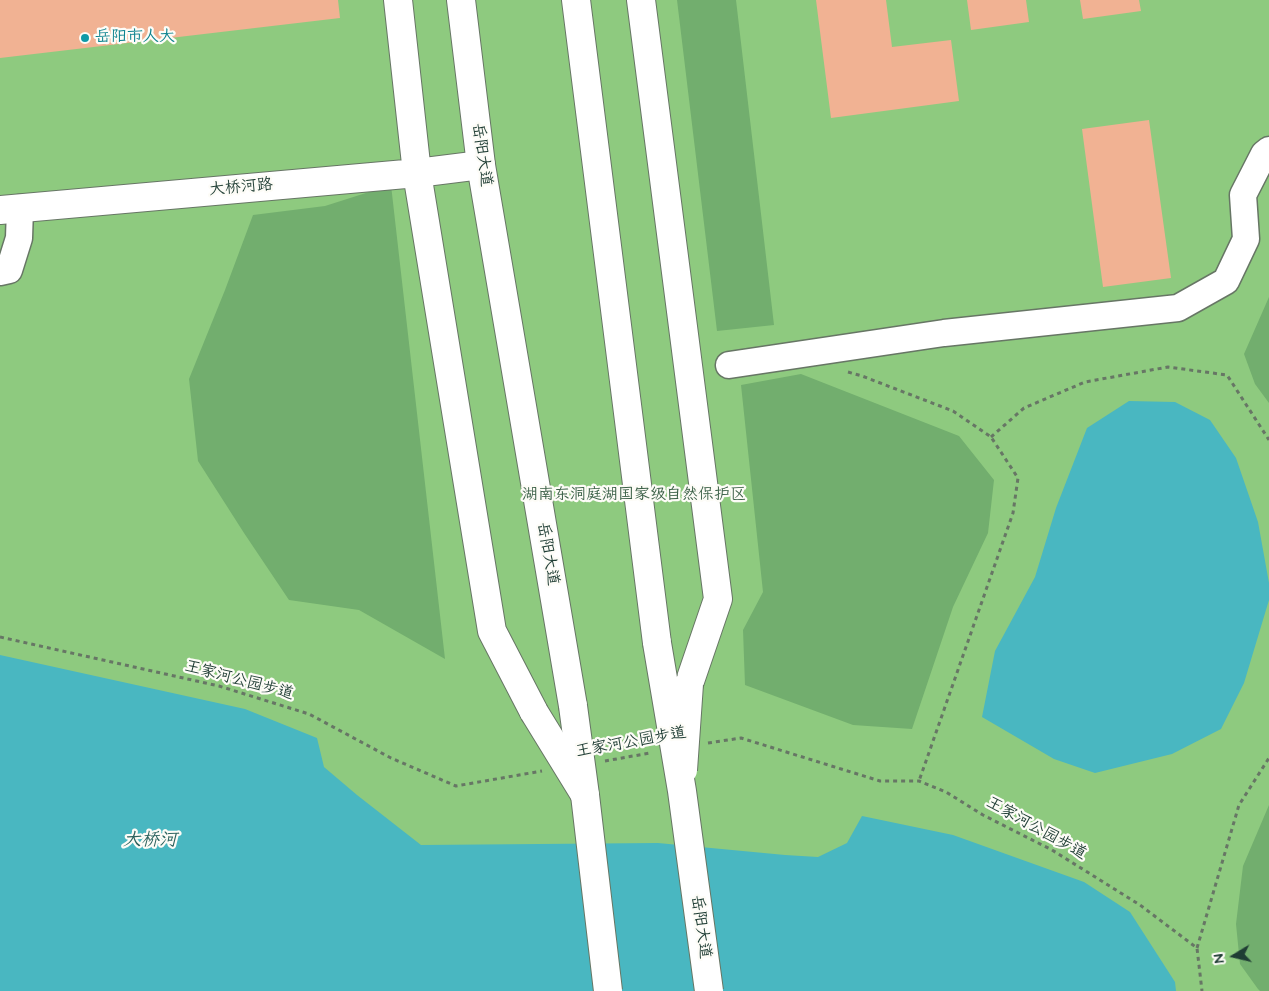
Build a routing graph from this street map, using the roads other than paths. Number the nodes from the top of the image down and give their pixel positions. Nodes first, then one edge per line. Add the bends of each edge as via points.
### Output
1 (398, 0) edge
2 (461, 0) edge
3 (576, 0) edge
4 (641, 0) edge
5 (1269, 150) edge
6 (481, 165) junction
7 (417, 173) junction
8 (10, 209) edge
9 (0, 272) edge
10 (729, 365) dead end
11 (682, 791) junction
12 (585, 795) junction
13 (608, 991) edge
14 (709, 991) edge

1 - 7 main road
2 - 6 main road, 岳阳大道
3 - 11 main road, 岳阳大道, bridge via 657,643
4 - 11 main road, bridge via 718,599 689,684
5 - 10 street via 1243,196 1246,239 1226,281 1178,308 944,333
6 - 7 main road, 大桥河路
6 - 12 main road, 岳阳大道, bridge via 573,706
7 - 8 main road, 大桥河路
7 - 12 main road, bridge via 492,631 534,712
8 - 9 street via 19,238 9,270
11 - 14 main road, 岳阳大道, bridge
12 - 13 main road, 岳阳大道, bridge

